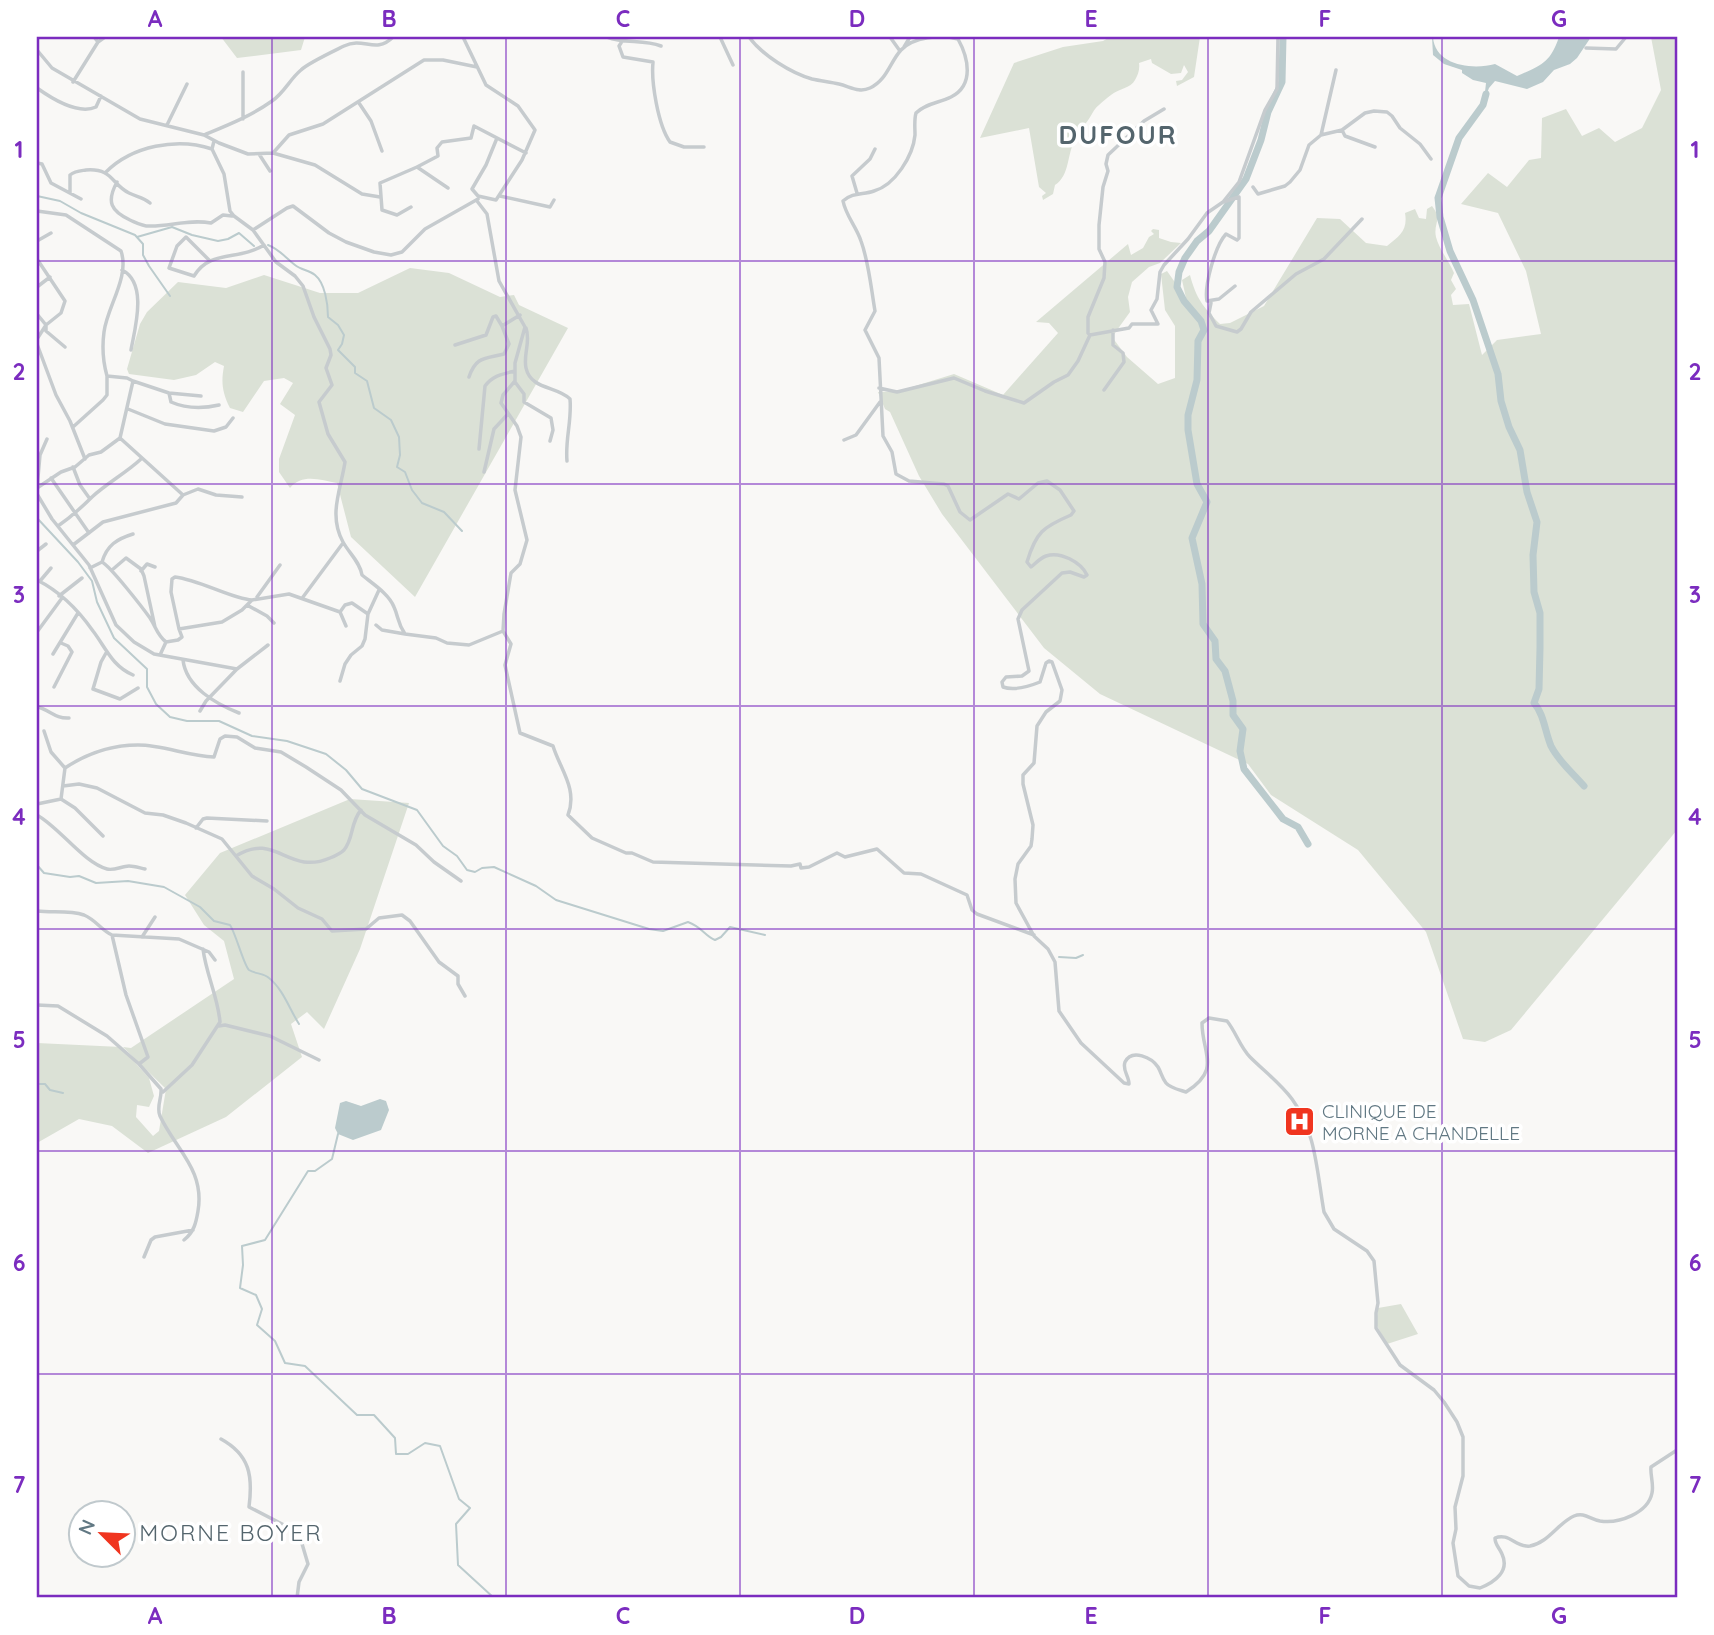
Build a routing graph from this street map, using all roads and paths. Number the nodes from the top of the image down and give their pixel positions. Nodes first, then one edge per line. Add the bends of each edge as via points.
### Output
1 (93, 37) edge
2 (105, 37) edge
3 (393, 37) edge
4 (463, 37) edge
5 (607, 37) edge
6 (720, 37) edge
7 (749, 37) edge
8 (890, 37) edge
9 (910, 37) edge
10 (955, 37) edge
11 (1278, 37) edge
12 (1626, 37) edge
13 (98, 42) junction
14 (621, 43) junction
15 (661, 46) dead end
16 (904, 47) junction
17 (1586, 48) dead end
18 (37, 50) edge
19 (900, 51) junction
20 (733, 65) dead end
21 (477, 67) junction
22 (1336, 70) dead end
23 (243, 72) dead end
24 (73, 82) junction
25 (187, 84) dead end
26 (37, 88) edge
27 (101, 96) junction
28 (359, 102) junction
29 (1164, 109) dead end
30 (243, 119) junction
31 (167, 125) junction
32 (1342, 130) junction
33 (204, 135) junction
34 (1321, 135) junction
35 (497, 138) junction
36 (214, 141) junction
37 (704, 147) dead end
38 (1375, 147) dead end
39 (212, 149) junction
40 (875, 149) dead end
41 (382, 151) dead end
42 (273, 153) junction
43 (526, 153) junction
44 (258, 154) junction
45 (1431, 159) dead end
46 (37, 163) edge
47 (417, 167) junction
48 (270, 170) dead end
49 (106, 172) junction
50 (117, 182) junction
51 (1253, 187) dead end
52 (448, 188) dead end
53 (70, 193) junction
54 (857, 193) junction
55 (500, 196) junction
56 (380, 197) junction
57 (478, 198) junction
58 (547, 199) dead end
59 (81, 200) dead end
60 (1223, 202) junction
61 (150, 203) dead end
62 (411, 207) dead end
63 (37, 211) edge
64 (234, 216) junction
65 (1362, 219) dead end
66 (253, 230) junction
67 (51, 233) dead end
68 (37, 241) edge
69 (264, 245) junction
70 (37, 260) edge
71 (209, 260) junction
72 (122, 270) junction
73 (50, 277) junction
74 (1236, 286) dead end
75 (37, 287) edge
76 (1211, 302) junction
77 (37, 314) edge
78 (520, 315) junction
79 (46, 326) junction
80 (502, 326) junction
81 (525, 327) junction
82 (1113, 330) junction
83 (1090, 335) junction
84 (37, 342) edge
85 (454, 345) dead end
86 (65, 347) dead end
87 (131, 350) dead end
88 (515, 371) junction
89 (107, 376) junction
90 (469, 377) dead end
91 (133, 381) junction
92 (514, 381) junction
93 (880, 388) junction
94 (1104, 390) dead end
95 (169, 393) junction
96 (201, 396) dead end
97 (881, 402) junction
98 (219, 405) dead end
99 (128, 409) junction
100 (508, 414) junction
101 (233, 418) dead end
102 (73, 428) junction
103 (120, 438) junction
104 (47, 439) dead end
105 (844, 440) dead end
106 (550, 441) dead end
107 (479, 449) dead end
108 (85, 458) junction
109 (141, 459) junction
110 (567, 461) dead end
111 (73, 467) junction
112 (484, 472) dead end
113 (51, 478) junction
114 (37, 488) edge
115 (37, 494) edge
116 (183, 495) junction
117 (242, 497) dead end
118 (90, 499) junction
119 (75, 514) junction
120 (58, 526) junction
121 (89, 533) junction
122 (132, 534) dead end
123 (343, 543) junction
124 (46, 544) dead end
125 (73, 545) junction
126 (37, 551) edge
127 (102, 562) junction
128 (280, 565) dead end
129 (155, 567) dead end
130 (51, 568) dead end
131 (90, 568) junction
132 (112, 570) junction
133 (142, 571) junction
134 (82, 578) dead end
135 (38, 581) edge
136 (379, 590) junction
137 (61, 597) junction
138 (303, 597) junction
139 (254, 599) junction
140 (247, 605) junction
141 (340, 612) junction
142 (78, 613) junction
143 (368, 614) junction
144 (274, 623) dead end
145 (376, 625) dead end
146 (346, 626) dead end
147 (155, 629) junction
148 (179, 629) junction
149 (503, 631) junction
150 (37, 632) edge
151 (405, 634) junction
152 (166, 642) junction
153 (61, 643) junction
154 (268, 646) dead end
155 (106, 653) junction
156 (53, 654) dead end
157 (160, 655) junction
158 (183, 659) junction
159 (237, 669) junction
160 (133, 675) dead end
161 (340, 681) dead end
162 (54, 687) dead end
163 (138, 688) dead end
164 (210, 697) junction
165 (37, 707) edge
166 (200, 711) dead end
167 (239, 713) dead end
168 (69, 718) dead end
169 (44, 731) dead end
170 (65, 768) junction
171 (63, 786) junction
172 (61, 799) junction
173 (37, 804) edge
174 (361, 810) junction
175 (37, 816) edge
176 (267, 821) dead end
177 (196, 828) junction
178 (103, 836) dead end
179 (236, 856) junction
180 (145, 869) dead end
181 (461, 881) dead end
182 (37, 911) edge
183 (155, 917) dead end
184 (113, 935) junction
185 (1034, 936) junction
186 (142, 937) junction
187 (203, 949) junction
188 (215, 960) dead end
189 (466, 996) dead end
190 (37, 1005) edge
191 (219, 1026) junction
192 (319, 1060) dead end
193 (139, 1064) junction
194 (162, 1094) junction
195 (193, 1230) junction
196 (184, 1240) dead end
197 (144, 1257) dead end
198 (221, 1438) dead end
199 (1677, 1450) edge
200 (297, 1598) edge

1 - 13 street
2 - 13 street
3 - 30 street via 377,47 346,45 313,62 275,99
4 - 21 street
5 - 14 street
6 - 20 street
7 - 19 street via 802,75 861,91 885,76
8 - 19 street
9 - 16 street
10 - 16 street via 928,38
10 - 54 street via 966,54 968,74 958,93 920,109 911,149 895,177 882,189
11 - 60 street via 1277,89 1239,182
12 - 17 street via 1616,49
13 - 24 street
14 - 15 street via 649,41
14 - 37 street via 622,57 653,62 660,117 670,142
16 - 19 street
18 - 24 street
21 - 28 street via 424,60
21 - 43 street via 488,87 518,106 533,127 535,134
22 - 34 street
23 - 30 street
24 - 27 street
25 - 31 street
26 - 27 street via 84,110 96,107
27 - 31 street via 140,119
28 - 41 street
28 - 42 street via 323,124 289,135
29 - 83 street via 1108,155 1098,249 1105,262 1104,278 1088,317
30 - 33 street
31 - 33 street
32 - 34 street
32 - 38 street via 1345,136
32 - 45 street via 1365,113 1387,112
33 - 36 street
34 - 51 street via 1309,145 1290,182 1258,194
35 - 43 street
35 - 47 street via 474,126 471,138 442,142 438,156
35 - 57 street via 472,189
36 - 39 street
36 - 44 street
39 - 49 street via 185,142 135,151
39 - 64 street via 224,174
40 - 54 street via 852,176
42 - 44 street
42 - 56 street via 316,164 362,194
43 - 55 street
44 - 48 street
46 - 53 street via 42,164 51,183
47 - 52 street
47 - 56 street via 380,183
49 - 50 street
49 - 53 street via 75,172 70,175
50 - 61 street via 126,192
50 - 64 street via 113,207 138,224 211,223 223,215
53 - 59 street
54 - 93 street via 843,201 863,246 876,311 864,330 879,358
55 - 57 street
55 - 58 street via 550,207 554,200
56 - 62 street via 382,211 389,214
57 - 66 street via 425,229 402,252 391,256 346,242 293,206
57 - 78 street via 487,214 499,281
60 - 76 street via 1239,197 1239,238 1227,234 1219,246 1206,294
60 - 82 street via 1207,213 1160,272 1151,310 1158,324
63 - 72 street via 66,215 116,246 124,258
64 - 66 street
65 - 76 street via 1324,259 1296,274 1251,312 1237,332 1212,322
66 - 69 street
67 - 68 street
69 - 71 street via 249,253
69 - 123 street via 303,286 330,349 326,368 332,385 319,402 328,434 345,461 335,505
70 - 73 street
71 - 71 street via 194,276 169,268 177,246 186,237
72 - 87 street via 129,273 138,293
72 - 89 street via 104,331
73 - 75 street
73 - 79 street via 65,301 61,313
74 - 76 street
77 - 79 street
78 - 80 street
78 - 81 street
79 - 84 street
79 - 86 street
80 - 85 street via 493,317 486,335
80 - 90 street via 509,344 505,352 482,358 472,366
81 - 88 street
81 - 110 street via 526,366 531,378 570,399
82 - 83 street
82 - 94 street via 1113,345 1123,353 1124,362
83 - 93 street via 1068,375 1027,402 954,378 897,392
84 - 102 street via 55,396
88 - 92 street
88 - 107 street via 498,375 485,386
89 - 91 street
89 - 102 street via 107,395
91 - 95 street
91 - 99 street
92 - 100 street via 501,398
92 - 106 street via 524,401 551,418
93 - 97 street
95 - 96 street
95 - 98 street via 172,402 183,406
97 - 105 street via 856,435
97 - 185 street via 883,436 897,474 909,481 948,486 960,512 970,520 1008,494 1018,499 1047,481 1073,508 1071,515 1040,531 1027,562 1031,567 1042,557 1053,555 1077,562 1087,575 1062,573 1022,610 1018,619 1029,671 1002,682 1009,689 1030,686 1040,681 1049,661 1062,690 1060,701 1037,726 1034,763 1023,775 1033,825 1031,846 1018,864 1016,903
99 - 101 street via 153,421 214,430 226,427
99 - 103 street
100 - 112 street via 494,429
100 - 149 street via 521,437 515,490 527,540 520,565 511,573
102 - 108 street
103 - 108 street
103 - 109 street
104 - 114 street via 40,455
108 - 111 street
109 - 116 street
109 - 118 street
111 - 113 street
111 - 118 street
113 - 114 street
113 - 119 street
115 - 120 street
116 - 117 street via 198,489
116 - 121 street via 176,503 103,522
118 - 119 street
119 - 120 street
119 - 121 street
120 - 125 street
121 - 125 street
122 - 127 street via 114,542
123 - 136 street via 362,575
123 - 138 street
124 - 126 street
125 - 131 street
127 - 131 street
127 - 132 street
128 - 139 street
129 - 133 street via 148,564
130 - 135 street
131 - 157 street via 116,625 145,650
132 - 133 street via 127,558
132 - 147 street
133 - 147 street
134 - 137 street
135 - 137 street
136 - 143 street
136 - 151 street via 394,608
137 - 142 street
137 - 150 street
138 - 139 street via 289,594
138 - 141 street
139 - 140 street
139 - 148 street via 172,579
140 - 144 street
140 - 148 street via 222,622
141 - 143 street via 352,603
141 - 146 street
142 - 153 street
142 - 155 street
143 - 161 street via 365,639 345,664
145 - 151 street
147 - 152 street
148 - 152 street via 182,637
149 - 151 street via 469,645
149 - 185 street via 511,645 505,665 520,733 554,746 572,804 568,815 592,838 653,862 800,864 801,868 837,853 845,857 877,849 904,873 921,874 967,895 977,914
152 - 157 street
153 - 156 street
153 - 162 street via 72,652
154 - 159 street
155 - 160 street
155 - 163 street via 93,689 120,699
157 - 158 street
158 - 159 street
158 - 164 street via 184,670
159 - 164 street
164 - 166 street
164 - 167 street
165 - 168 street via 60,719
169 - 170 street via 51,752
170 - 171 street
170 - 174 street via 94,752 139,745 214,757 220,739 237,737 255,748 281,752 333,784
171 - 172 street
171 - 177 street via 97,788 145,813
172 - 173 street
172 - 178 street
174 - 179 street via 346,847 323,861 305,864 258,847
174 - 181 street
175 - 180 street via 104,868
176 - 177 street via 207,818
177 - 179 street via 222,839
179 - 189 street via 252,876 322,919 332,932 366,929 379,918 402,915 439,962 458,976
182 - 184 street via 84,915
183 - 186 street
184 - 186 street
184 - 193 street via 126,995 148,1057
185 - 199 street via 1055,962 1059,1011 1081,1043 1124,1083 1129,1084 1125,1063 1139,1054 1154,1062 1169,1086 1186,1092 1193,1088 1208,1065 1202,1023 1220,1018 1234,1030 1249,1056 1292,1099 1312,1138 1328,1220 1374,1261 1376,1328 1400,1365 1444,1402 1463,1437 1463,1476 1453,1543 1458,1576 1467,1584 1480,1588 1500,1577 1503,1556 1494,1538 1506,1536 1531,1546 1573,1516 1600,1521 1639,1513 1648,1505 1653,1490 1651,1466
186 - 187 street via 179,939
187 - 188 street
187 - 191 street via 217,998
190 - 193 street via 58,1006 107,1036
191 - 192 street via 263,1033
191 - 194 street via 192,1065
193 - 194 street
194 - 195 street via 158,1113 199,1185
195 - 196 street
195 - 197 street via 155,1237
198 - 200 street via 243,1455 252,1485 249,1507 300,1537 307,1564

